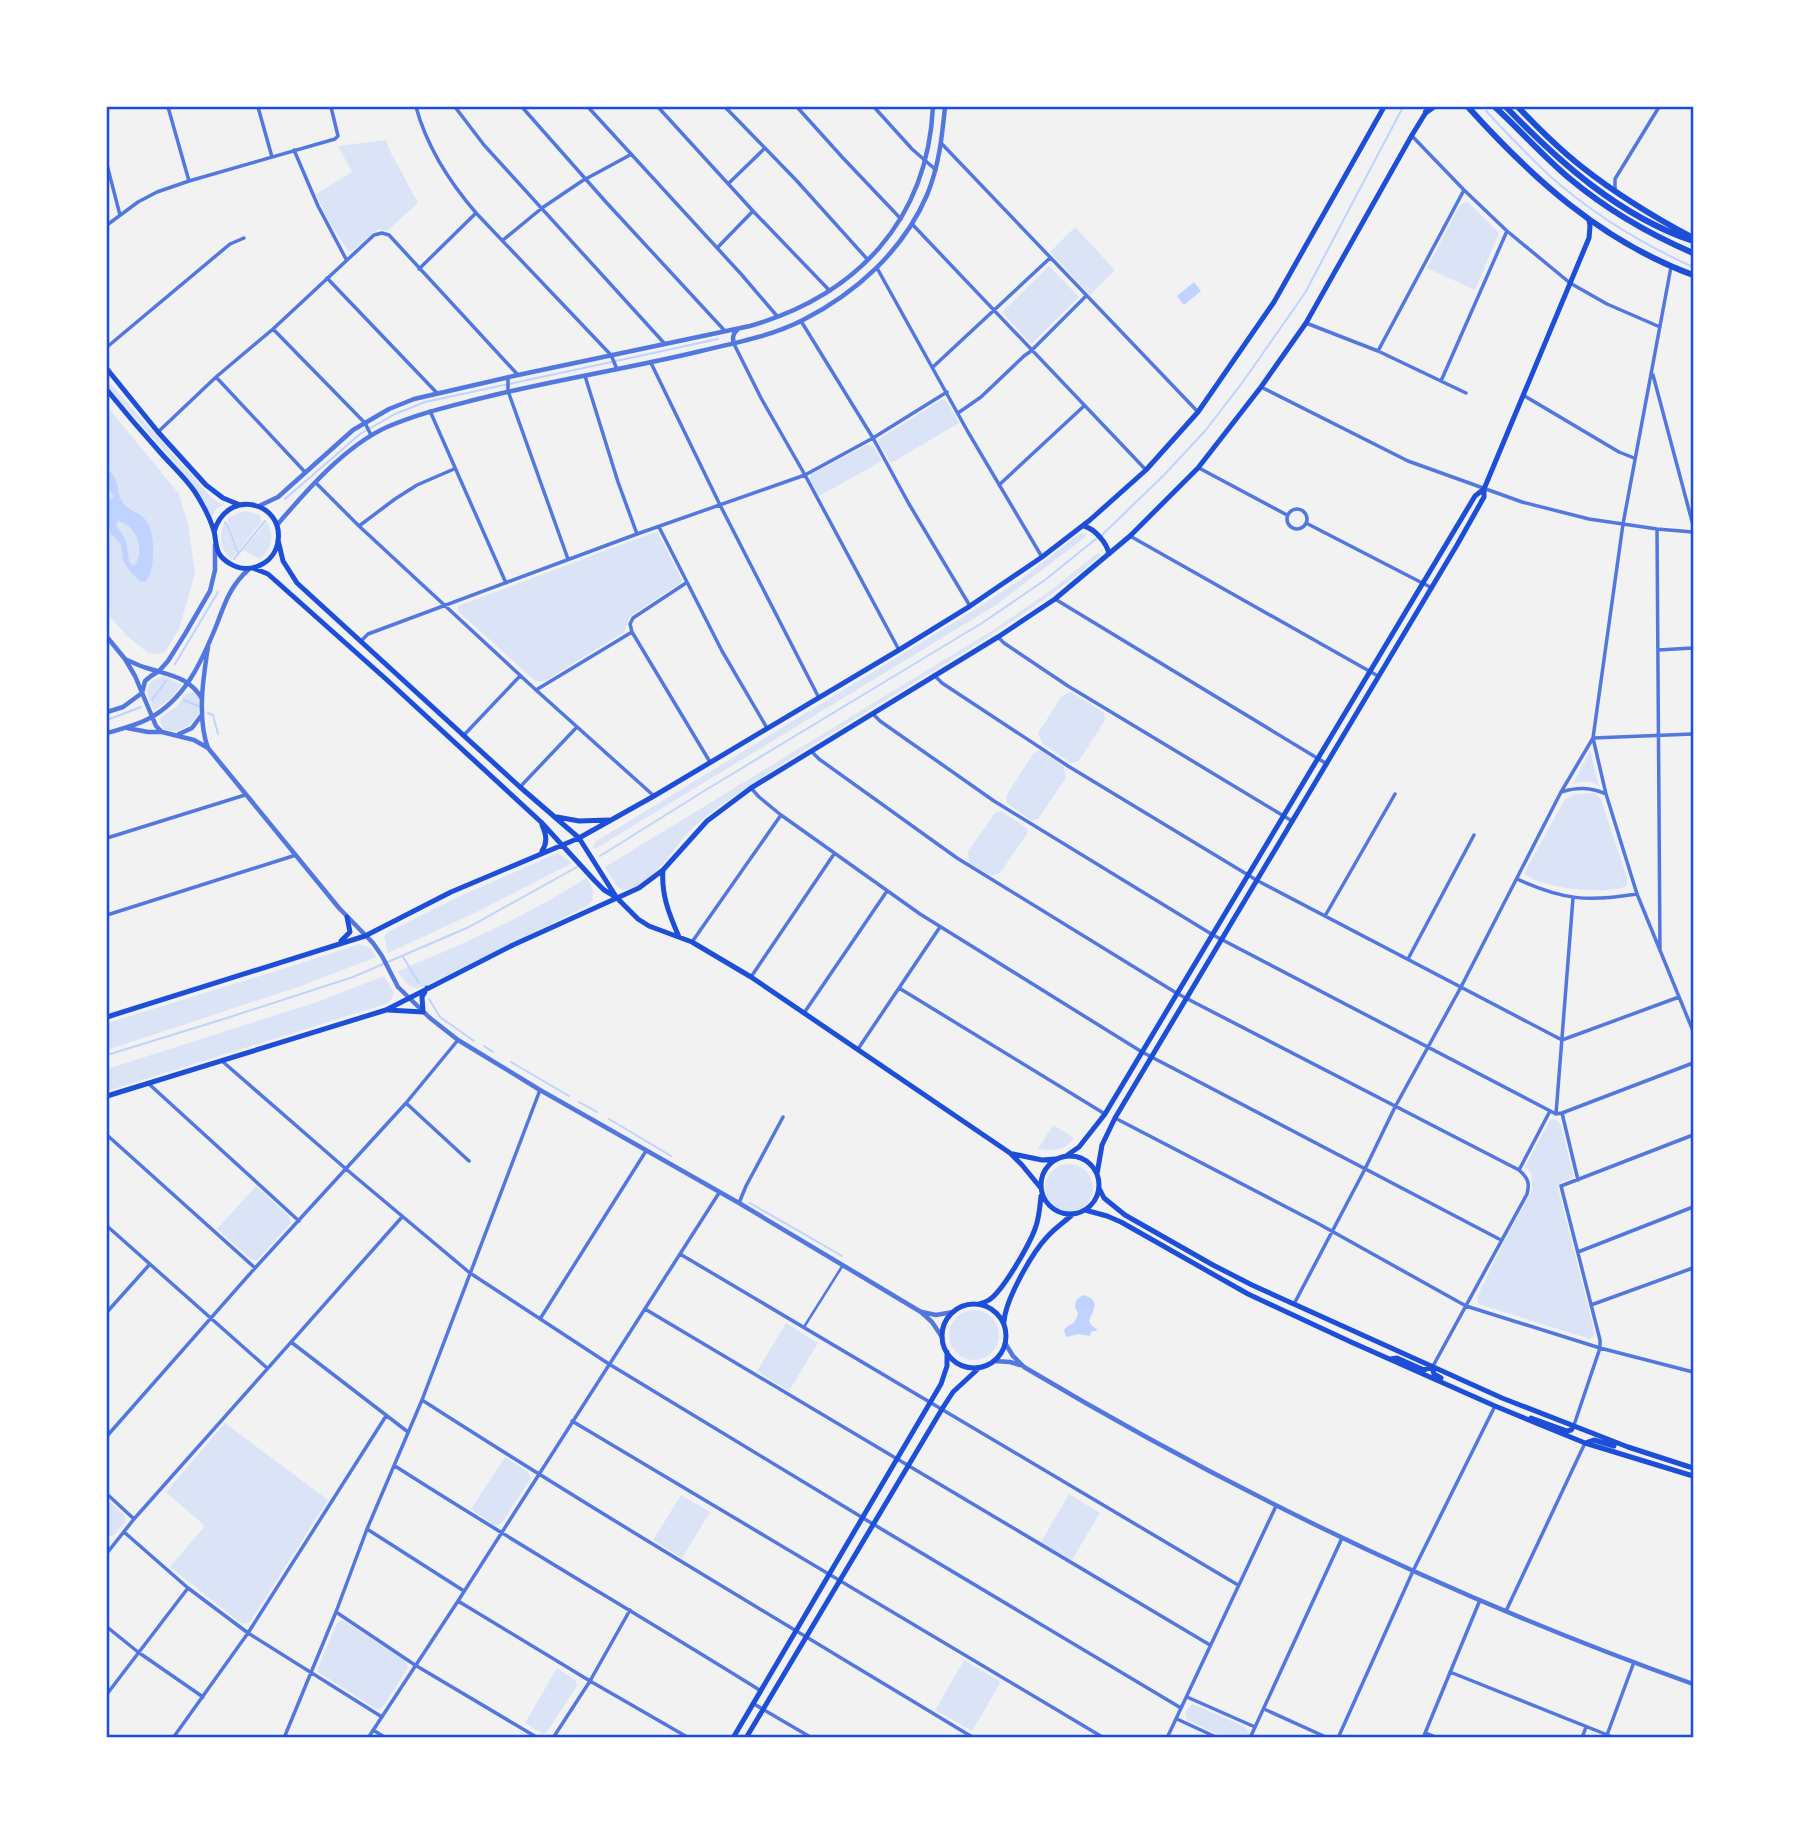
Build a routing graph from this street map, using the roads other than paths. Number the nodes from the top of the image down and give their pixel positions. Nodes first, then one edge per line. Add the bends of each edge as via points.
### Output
1 (112, 107) edge
2 (168, 107) edge
3 (258, 107) edge
4 (331, 107) edge
5 (416, 107) edge
6 (455, 107) edge
7 (522, 107) edge
8 (588, 107) edge
9 (658, 107) edge
10 (725, 107) edge
11 (797, 107) edge
12 (874, 107) edge
13 (933, 107) edge
14 (945, 107) edge
15 (1384, 107) edge
16 (1468, 107) edge
17 (1495, 107) edge
18 (1506, 107) edge
19 (1518, 107) edge
20 (1659, 107) edge
21 (107, 108) edge
22 (1430, 109) edge
23 (1412, 135) junction
24 (942, 144) junction
25 (765, 148) junction
26 (294, 150) junction
27 (630, 155) junction
28 (272, 157) junction
29 (925, 162) junction
30 (107, 165) edge
31 (936, 170) junction
32 (1580, 176) junction
33 (586, 180) junction
34 (1600, 180) junction
35 (189, 181) junction
36 (728, 184) junction
37 (1464, 190) junction
38 (1615, 191) junction
39 (1613, 200) junction
40 (542, 208) junction
41 (753, 211) junction
42 (476, 213) junction
43 (120, 215) junction
44 (901, 219) junction
45 (1589, 220) junction
46 (912, 224) junction
47 (107, 225) edge
48 (1600, 228) junction
49 (1507, 231) junction
50 (244, 238) dead end
51 (1589, 238) junction
52 (503, 240) junction
53 (1693, 240) edge
54 (717, 248) junction
55 (1693, 253) edge
56 (1050, 258) junction
57 (346, 260) junction
58 (868, 260) junction
59 (1671, 267) junction
60 (877, 268) junction
61 (419, 269) junction
62 (1693, 275) edge
63 (327, 278) junction
64 (1570, 282) junction
65 (830, 291) junction
66 (1086, 296) junction
67 (994, 312) junction
68 (778, 318) junction
69 (801, 321) junction
70 (1306, 323) junction
71 (1660, 327) junction
72 (273, 328) junction
73 (738, 328) junction
74 (725, 331) junction
75 (665, 344) junction
76 (734, 344) junction
77 (107, 347) edge
78 (719, 347) junction
79 (1031, 351) junction
80 (1378, 351) junction
81 (612, 357) junction
82 (651, 363) junction
83 (933, 367) junction
84 (616, 368) junction
85 (107, 369) edge
86 (1653, 372) junction
87 (518, 375) junction
88 (585, 376) junction
89 (216, 377) junction
90 (1441, 381) junction
91 (508, 385) junction
92 (1261, 387) junction
93 (107, 390) edge
94 (947, 392) junction
95 (437, 393) junction
96 (1466, 393) dead end
97 (1523, 396) junction
98 (1084, 406) junction
99 (430, 411) junction
100 (1198, 412) junction
101 (958, 413) junction
102 (368, 429) junction
103 (158, 432) junction
104 (873, 438) junction
105 (1634, 459) junction
106 (1198, 468) junction
107 (454, 469) junction
108 (1146, 470) junction
109 (305, 472) junction
110 (804, 475) junction
111 (316, 484) junction
112 (999, 485) junction
113 (1484, 489) junction
114 (240, 505) junction
115 (720, 505) junction
116 (258, 506) junction
117 (1287, 515) junction
118 (1090, 520) junction
119 (1306, 523) junction
120 (1623, 524) junction
121 (277, 525) junction
122 (1693, 525) edge
123 (359, 526) junction
124 (1084, 526) junction
125 (659, 527) junction
126 (1657, 528) junction
127 (1092, 529) junction
128 (214, 532) junction
129 (1693, 532) edge
130 (637, 534) junction
131 (1130, 536) junction
132 (278, 540) junction
133 (215, 544) junction
134 (1109, 549) junction
135 (1042, 557) junction
136 (568, 559) junction
137 (251, 568) junction
138 (506, 583) junction
139 (687, 583) junction
140 (1423, 583) junction
141 (1432, 588) junction
142 (1055, 599) junction
143 (445, 605) junction
144 (970, 606) junction
145 (632, 632) junction
146 (107, 637) edge
147 (998, 637) junction
148 (361, 640) junction
149 (209, 643) junction
150 (1693, 648) edge
151 (899, 650) junction
152 (1658, 650) junction
153 (125, 659) junction
154 (159, 671) junction
155 (1370, 671) junction
156 (934, 675) junction
157 (520, 676) junction
158 (1378, 676) junction
159 (188, 682) junction
160 (536, 690) junction
161 (142, 692) junction
162 (819, 698) junction
163 (203, 703) junction
164 (107, 712) edge
165 (873, 713) junction
166 (202, 714) junction
167 (152, 716) junction
168 (126, 727) junction
169 (577, 727) junction
170 (767, 728) junction
171 (162, 732) junction
172 (107, 733) edge
173 (1693, 734) edge
174 (178, 735) junction
175 (464, 735) junction
176 (1659, 735) junction
177 (1593, 738) junction
178 (208, 748) junction
179 (811, 751) junction
180 (1318, 759) junction
181 (710, 763) junction
182 (1327, 764) junction
183 (520, 788) junction
184 (751, 788) junction
185 (1561, 792) junction
186 (1395, 794) dead end
187 (1606, 794) junction
188 (245, 795) junction
189 (654, 796) junction
190 (551, 815) junction
191 (781, 815) junction
192 (1284, 816) junction
193 (616, 818) junction
194 (541, 822) junction
195 (1293, 822) junction
196 (1474, 835) dead end
197 (107, 838) edge
198 (579, 838) junction
199 (563, 844) junction
200 (540, 854) junction
201 (834, 854) junction
202 (296, 855) junction
203 (663, 870) junction
204 (1249, 875) junction
205 (1517, 879) junction
206 (1258, 881) junction
207 (887, 891) junction
208 (1637, 894) junction
209 (616, 897) junction
210 (1573, 898) junction
211 (107, 915) edge
212 (1325, 916) junction
213 (347, 917) junction
214 (940, 927) junction
215 (1213, 934) junction
216 (365, 936) junction
217 (679, 937) junction
218 (1222, 940) junction
219 (692, 942) junction
220 (334, 946) junction
221 (1660, 951) junction
222 (1408, 959) junction
223 (751, 977) junction
224 (1461, 987) junction
225 (427, 988) junction
226 (899, 988) junction
227 (1178, 994) junction
228 (1678, 997) junction
229 (408, 998) junction
230 (1187, 999) junction
231 (386, 1010) junction
232 (423, 1012) junction
233 (804, 1013) junction
234 (107, 1017) edge
235 (1693, 1031) edge
236 (458, 1040) junction
237 (1562, 1040) junction
238 (1428, 1047) junction
239 (857, 1050) junction
240 (1142, 1052) junction
241 (1152, 1057) junction
242 (222, 1060) junction
243 (1693, 1063) edge
244 (149, 1084) junction
245 (540, 1090) junction
246 (107, 1096) edge
247 (406, 1103) junction
248 (1395, 1107) junction
249 (1550, 1111) junction
250 (1562, 1113) junction
251 (1105, 1114) junction
252 (1556, 1114) junction
253 (783, 1117) dead end
254 (1115, 1118) junction
255 (107, 1135) edge
256 (1693, 1135) edge
257 (646, 1151) junction
258 (1010, 1153) junction
259 (1066, 1156) junction
260 (1056, 1159) junction
261 (469, 1161) dead end
262 (346, 1169) junction
263 (1365, 1169) junction
264 (1519, 1170) junction
265 (1097, 1174) junction
266 (1578, 1180) junction
267 (1099, 1188) junction
268 (1041, 1190) junction
269 (719, 1193) junction
270 (739, 1203) junction
271 (1693, 1207) edge
272 (1085, 1210) junction
273 (1073, 1214) junction
274 (402, 1217) junction
275 (299, 1221) junction
276 (107, 1226) edge
277 (1332, 1231) junction
278 (1501, 1240) junction
279 (1577, 1252) junction
280 (680, 1254) junction
281 (150, 1264) junction
282 (843, 1265) junction
283 (255, 1268) junction
284 (1693, 1268) edge
285 (470, 1273) junction
286 (976, 1304) junction
287 (1294, 1304) junction
288 (1591, 1305) junction
289 (1466, 1306) junction
290 (645, 1309) junction
291 (107, 1312) edge
292 (921, 1312) junction
293 (953, 1312) junction
294 (210, 1318) junction
295 (540, 1319) junction
296 (1004, 1325) junction
297 (804, 1327) junction
298 (1355, 1333) junction
299 (942, 1337) junction
300 (291, 1342) junction
301 (1351, 1342) junction
302 (1005, 1343) junction
303 (1600, 1348) junction
304 (947, 1352) junction
305 (1389, 1359) junction
306 (994, 1361) junction
307 (609, 1364) junction
308 (1024, 1367) junction
309 (1432, 1367) junction
310 (267, 1368) junction
311 (979, 1368) junction
312 (1693, 1372) edge
313 (1474, 1396) junction
314 (422, 1400) junction
315 (929, 1402) junction
316 (1494, 1406) junction
317 (942, 1409) junction
318 (386, 1416) junction
319 (1521, 1416) junction
320 (572, 1422) junction
321 (1573, 1427) junction
322 (408, 1432) junction
323 (107, 1436) edge
324 (1585, 1443) junction
325 (1628, 1447) junction
326 (896, 1458) junction
327 (908, 1465) junction
328 (394, 1466) junction
329 (1693, 1468) edge
330 (538, 1475) junction
331 (1693, 1476) edge
332 (107, 1494) edge
333 (1276, 1506) junction
334 (862, 1517) junction
335 (134, 1519) junction
336 (873, 1524) junction
337 (367, 1529) junction
338 (124, 1532) junction
339 (501, 1533) junction
340 (1342, 1538) junction
341 (107, 1553) edge
342 (1413, 1571) junction
343 (829, 1574) junction
344 (840, 1581) junction
345 (1238, 1585) junction
346 (188, 1588) junction
347 (464, 1591) junction
348 (1480, 1600) junction
349 (458, 1601) junction
350 (630, 1610) junction
351 (1506, 1611) junction
352 (337, 1612) junction
353 (107, 1627) edge
354 (797, 1631) junction
355 (248, 1633) junction
356 (806, 1638) junction
357 (1210, 1645) junction
358 (138, 1652) junction
359 (1634, 1662) junction
360 (415, 1665) junction
361 (310, 1672) junction
362 (1450, 1672) junction
363 (590, 1681) junction
364 (1693, 1684) edge
365 (761, 1691) junction
366 (107, 1694) edge
367 (203, 1697) junction
368 (1186, 1697) junction
369 (754, 1703) junction
370 (1181, 1708) junction
371 (763, 1709) junction
372 (1264, 1709) junction
373 (382, 1717) junction
374 (1177, 1718) junction
375 (1255, 1727) junction
376 (1586, 1727) junction
377 (373, 1730) junction
378 (1425, 1733) junction
379 (1606, 1735) junction
380 (173, 1738) edge
381 (284, 1738) edge
382 (368, 1738) edge
383 (386, 1738) edge
384 (538, 1738) edge
385 (553, 1738) edge
386 (689, 1738) edge
387 (733, 1738) edge
388 (746, 1738) edge
389 (812, 1738) edge
390 (974, 1738) edge
391 (1104, 1738) edge
392 (1167, 1738) edge
393 (1218, 1738) edge
394 (1250, 1738) edge
395 (1328, 1738) edge
396 (1338, 1738) edge
397 (1423, 1738) edge
398 (1438, 1738) edge
399 (1582, 1738) edge
400 (1615, 1738) edge

1 - 21 street
2 - 35 street
3 - 28 street
4 - 26 street via 338,136
5 - 42 street via 430,146
6 - 40 street
7 - 33 street
8 - 27 street
9 - 36 street
10 - 25 street
11 - 44 street
12 - 29 street
13 - 29 street
14 - 24 street
15 - 100 main road via 1274,302
16 - 45 main road via 1528,169
17 - 55 main road via 1598,200
18 - 32 main road
19 - 34 main road
20 - 38 street via 1615,179
22 - 23 main road
23 - 37 street
23 - 70 main road
24 - 31 street
24 - 56 street
25 - 36 street
25 - 58 street
26 - 28 street
26 - 57 street
27 - 33 street
27 - 54 street
28 - 35 street
29 - 31 street
29 - 44 street
30 - 43 street
31 - 46 street
32 - 34 main road
32 - 39 main road
33 - 40 street
33 - 74 street
34 - 38 main road
34 - 39 main road
35 - 43 street via 157,192
36 - 41 street
37 - 49 street
37 - 80 street
38 - 53 main road
39 - 53 main road via 1668,233
40 - 52 street
40 - 75 street
41 - 54 street
41 - 65 street
42 - 52 street
42 - 61 street
43 - 47 street
44 - 58 street
45 - 48 main road
45 - 51 main road
46 - 60 street
46 - 67 street
48 - 51 main road
48 - 59 main road
49 - 64 street
49 - 90 street
50 - 77 street via 230,244
51 - 64 main road
52 - 81 street
54 - 68 street
56 - 66 street
56 - 67 street
57 - 61 street via 382,233
57 - 63 street
58 - 65 street
59 - 62 main road
59 - 71 street
60 - 69 street via 844,296
60 - 83 street
61 - 87 street
63 - 72 street
63 - 95 street
64 - 71 street via 1606,304
64 - 97 main road
65 - 68 street
66 - 79 street
66 - 100 street
67 - 79 street
67 - 83 street
68 - 73 street
69 - 76 street
69 - 104 street
70 - 80 street
70 - 92 main road
71 - 86 street
72 - 89 street
72 - 102 street
73 - 74 street
73 - 76 street
74 - 75 street
74 - 78 street via 726,342
75 - 81 street
76 - 78 street
76 - 110 street
78 - 82 street
79 - 98 street
79 - 101 street
80 - 90 street
81 - 84 street
81 - 87 street
82 - 84 street
82 - 115 street
83 - 94 street
84 - 88 street
85 - 103 main road
86 - 105 street
86 - 122 street
87 - 91 street
88 - 91 street
88 - 130 street
89 - 103 street
89 - 109 street
90 - 96 street
91 - 95 street
91 - 99 street
91 - 136 street
92 - 106 main road
92 - 113 street via 1408,461
93 - 128 main road via 194,492
94 - 101 street
94 - 104 street
95 - 102 street via 389,410
97 - 105 street
97 - 113 main road
98 - 108 street
98 - 112 street
99 - 102 street via 385,428
99 - 107 street
100 - 108 main road
101 - 112 street
102 - 109 street via 353,430
102 - 111 street
103 - 114 main road via 206,485
104 - 110 street
104 - 144 street
105 - 120 street
106 - 117 street
106 - 131 main road
107 - 123 street via 417,485
107 - 138 street
108 - 118 main road
109 - 116 street via 278,497
110 - 115 street
110 - 151 street
111 - 121 street
111 - 123 street
112 - 135 street
113 - 120 street via 1555,512
113 - 140 main road via 1475,496
113 - 141 main road via 1484,497
114 - 116 main road
114 - 128 main road via 222,514
115 - 125 street
115 - 162 street
116 - 121 main road
117 - 119 street via 1293,528 1301,529
117 - 119 street via 1301,509
118 - 124 main road
118 - 127 main road
119 - 140 street
120 - 126 street
120 - 177 street
121 - 132 main road
123 - 143 street
124 - 127 main road
124 - 135 main road
125 - 130 street
125 - 139 street
126 - 129 street
126 - 152 street
127 - 134 main road
128 - 133 main road
130 - 136 street
131 - 134 main road
131 - 155 street
132 - 137 main road via 270,558
132 - 148 main road via 292,577
133 - 137 main road via 228,563
133 - 154 street via 210,591
134 - 142 main road
135 - 144 main road
136 - 138 street
137 - 149 street via 235,583
137 - 194 main road via 289,592
138 - 143 street
139 - 145 street via 633,618
139 - 170 street
140 - 141 street
140 - 155 main road
141 - 158 main road
142 - 147 main road
142 - 180 street
143 - 148 street
143 - 157 street
144 - 151 main road
145 - 160 street
145 - 181 street
146 - 153 street
147 - 156 main road
147 - 192 street via 1068,686
148 - 175 main road
149 - 159 street
149 - 163 street
150 - 152 street
151 - 162 main road
152 - 176 street
153 - 154 street
153 - 161 street
154 - 159 street
154 - 161 street via 145,681
155 - 158 street
155 - 180 main road
156 - 165 main road
156 - 204 street via 1068,766
157 - 160 street
157 - 175 street
158 - 182 main road
159 - 163 street
159 - 167 street via 171,704
160 - 169 street
161 - 164 street via 123,707
161 - 167 street
162 - 170 main road
163 - 166 street
165 - 179 main road
165 - 215 street via 994,801
166 - 174 street via 192,728
166 - 178 street
167 - 168 street
167 - 171 street
168 - 171 street
168 - 172 street
169 - 183 street
169 - 189 street
170 - 181 main road
171 - 174 street
173 - 176 street
174 - 178 street
175 - 183 main road
176 - 177 street
176 - 221 street
177 - 185 street
177 - 187 street
178 - 188 street
179 - 184 main road
179 - 227 street via 957,858
180 - 182 street
180 - 192 main road
181 - 189 main road
182 - 195 main road
183 - 190 main road
184 - 191 street
184 - 203 main road via 707,821
185 - 187 street via 1588,788
185 - 205 street
186 - 212 street
187 - 208 street
188 - 197 street
188 - 202 street
189 - 193 main road
190 - 193 main road via 588,822
190 - 198 main road
191 - 201 street
191 - 219 street
192 - 195 street
192 - 204 main road
193 - 198 main road
194 - 199 main road
194 - 200 main road via 546,845
195 - 206 main road
196 - 222 street
198 - 199 main road
198 - 209 main road
199 - 200 main road
199 - 209 main road via 593,879
200 - 216 main road
201 - 207 street
201 - 223 street
202 - 211 street
202 - 213 street
203 - 209 main road via 639,888
203 - 217 main road via 665,902
204 - 206 street
204 - 215 main road
205 - 210 street
205 - 224 street
206 - 212 street
206 - 218 main road
207 - 214 street
207 - 233 street
208 - 210 street
208 - 221 street
209 - 217 main road via 649,926
209 - 225 main road
210 - 237 street
212 - 222 street
213 - 216 street
213 - 220 main road via 350,932
214 - 226 street
214 - 240 street
215 - 218 street
215 - 227 main road
216 - 220 main road
216 - 229 street
217 - 219 main road
218 - 230 main road
218 - 238 street
219 - 223 main road
220 - 234 main road
221 - 228 street
222 - 224 street
223 - 233 main road
224 - 237 street
224 - 238 street
225 - 229 main road
225 - 232 main road
226 - 239 street
226 - 251 street
227 - 230 street
227 - 240 main road
228 - 235 street
228 - 237 street
229 - 231 main road
229 - 232 street
230 - 241 main road
230 - 248 street
231 - 232 main road
231 - 242 main road
232 - 236 street
233 - 239 main road
236 - 245 street
236 - 247 street
237 - 252 street
238 - 248 street
238 - 249 street
239 - 258 main road
240 - 241 street
240 - 251 main road
241 - 254 main road
241 - 263 street
242 - 244 main road
242 - 262 street
243 - 250 street
244 - 246 main road
244 - 275 street
245 - 257 street
245 - 285 street
247 - 261 street
247 - 262 street
248 - 263 street
248 - 264 street
249 - 252 street
249 - 264 street
250 - 252 street
250 - 266 street
251 - 259 main road
253 - 270 street
254 - 265 main road via 1102,1145
254 - 277 street
255 - 283 street
256 - 266 street
257 - 269 street
257 - 295 street
258 - 260 main road
258 - 268 main road
259 - 260 main road
259 - 265 main road via 1085,1160
260 - 268 main road via 1044,1170
262 - 274 street
262 - 275 street
263 - 277 street
263 - 278 street
264 - 278 street via 1529,1185 1527,1194
265 - 267 main road
266 - 279 street via 1561,1186
267 - 272 main road
267 - 287 main road via 1113,1207 1137,1222
268 - 273 main road via 1057,1212
268 - 286 main road via 1036,1228 1007,1280 989,1300
269 - 270 street
269 - 280 street
270 - 282 street
271 - 279 street
272 - 273 main road
272 - 301 main road via 1121,1222 1248,1294
273 - 296 main road via 1040,1245 1008,1302
274 - 285 street
274 - 300 street
275 - 283 street
276 - 281 street
277 - 287 street
277 - 289 street
278 - 289 street
279 - 288 street
280 - 290 street
280 - 297 street
281 - 291 street
281 - 294 street
282 - 292 street
282 - 297 street
283 - 294 street
284 - 288 street
285 - 295 street
285 - 314 street
286 - 293 main road
286 - 296 main road via 993,1311
287 - 298 main road
288 - 303 street
289 - 303 street
289 - 309 street
290 - 307 street
290 - 326 street
292 - 293 street
292 - 299 street
293 - 299 main road
294 - 310 street
294 - 323 street
295 - 307 street
296 - 302 main road
297 - 315 street
298 - 301 main road
298 - 309 main road
299 - 304 main road
300 - 310 street
300 - 318 street
301 - 305 main road
302 - 306 main road
302 - 308 street
303 - 312 street
303 - 321 street
304 - 311 main road via 963,1366
304 - 315 main road via 945,1375
305 - 309 main road via 1424,1370
305 - 313 main road
306 - 308 street
306 - 311 main road
307 - 320 street
307 - 334 street
308 - 333 street
309 - 313 main road via 1436,1376
309 - 321 main road
310 - 335 street
311 - 317 main road
313 - 316 main road
314 - 322 street
314 - 330 street
315 - 317 street
315 - 326 main road
316 - 319 main road
316 - 342 street
317 - 327 main road
317 - 345 street
318 - 322 street
318 - 355 street
319 - 321 main road via 1567,1431
319 - 324 main road
320 - 330 street
320 - 343 street
321 - 325 main road
322 - 328 street
324 - 325 main road via 1594,1440
324 - 331 main road
324 - 351 street
325 - 329 main road
326 - 327 street
326 - 334 main road
327 - 336 main road
327 - 357 street
328 - 337 street
328 - 339 street
330 - 339 street
330 - 354 street
332 - 335 street
333 - 340 street
333 - 345 street
334 - 336 street
334 - 343 main road
335 - 338 street
336 - 344 main road
336 - 370 street
337 - 347 street
337 - 352 street
338 - 341 street
338 - 346 street
339 - 347 street
339 - 350 street
340 - 342 street
340 - 372 street
342 - 348 street
342 - 396 street
343 - 344 street
343 - 354 main road
344 - 356 main road
344 - 391 street
345 - 357 street
346 - 355 street
346 - 358 street
347 - 349 street
348 - 351 street
348 - 362 street
349 - 360 street
349 - 363 street
350 - 363 street
350 - 365 street
351 - 359 street
352 - 360 street
352 - 361 street
353 - 358 street
354 - 356 street
354 - 365 main road
355 - 361 street
355 - 367 street
356 - 371 main road
356 - 390 street
357 - 368 street
358 - 366 street
358 - 367 street
359 - 364 street
359 - 379 street
360 - 373 street
360 - 384 street
361 - 373 street
361 - 381 street
362 - 376 street
362 - 378 street
363 - 385 street
363 - 386 street
365 - 369 main road
367 - 380 street
368 - 370 street
368 - 375 street
369 - 371 street
369 - 387 main road
370 - 374 street
371 - 388 main road
371 - 389 street
372 - 375 street
372 - 395 street
373 - 377 street
374 - 392 street
374 - 393 street
375 - 394 street
376 - 379 street
376 - 399 street
377 - 382 street
377 - 383 street
378 - 397 street
378 - 398 street
379 - 400 street

